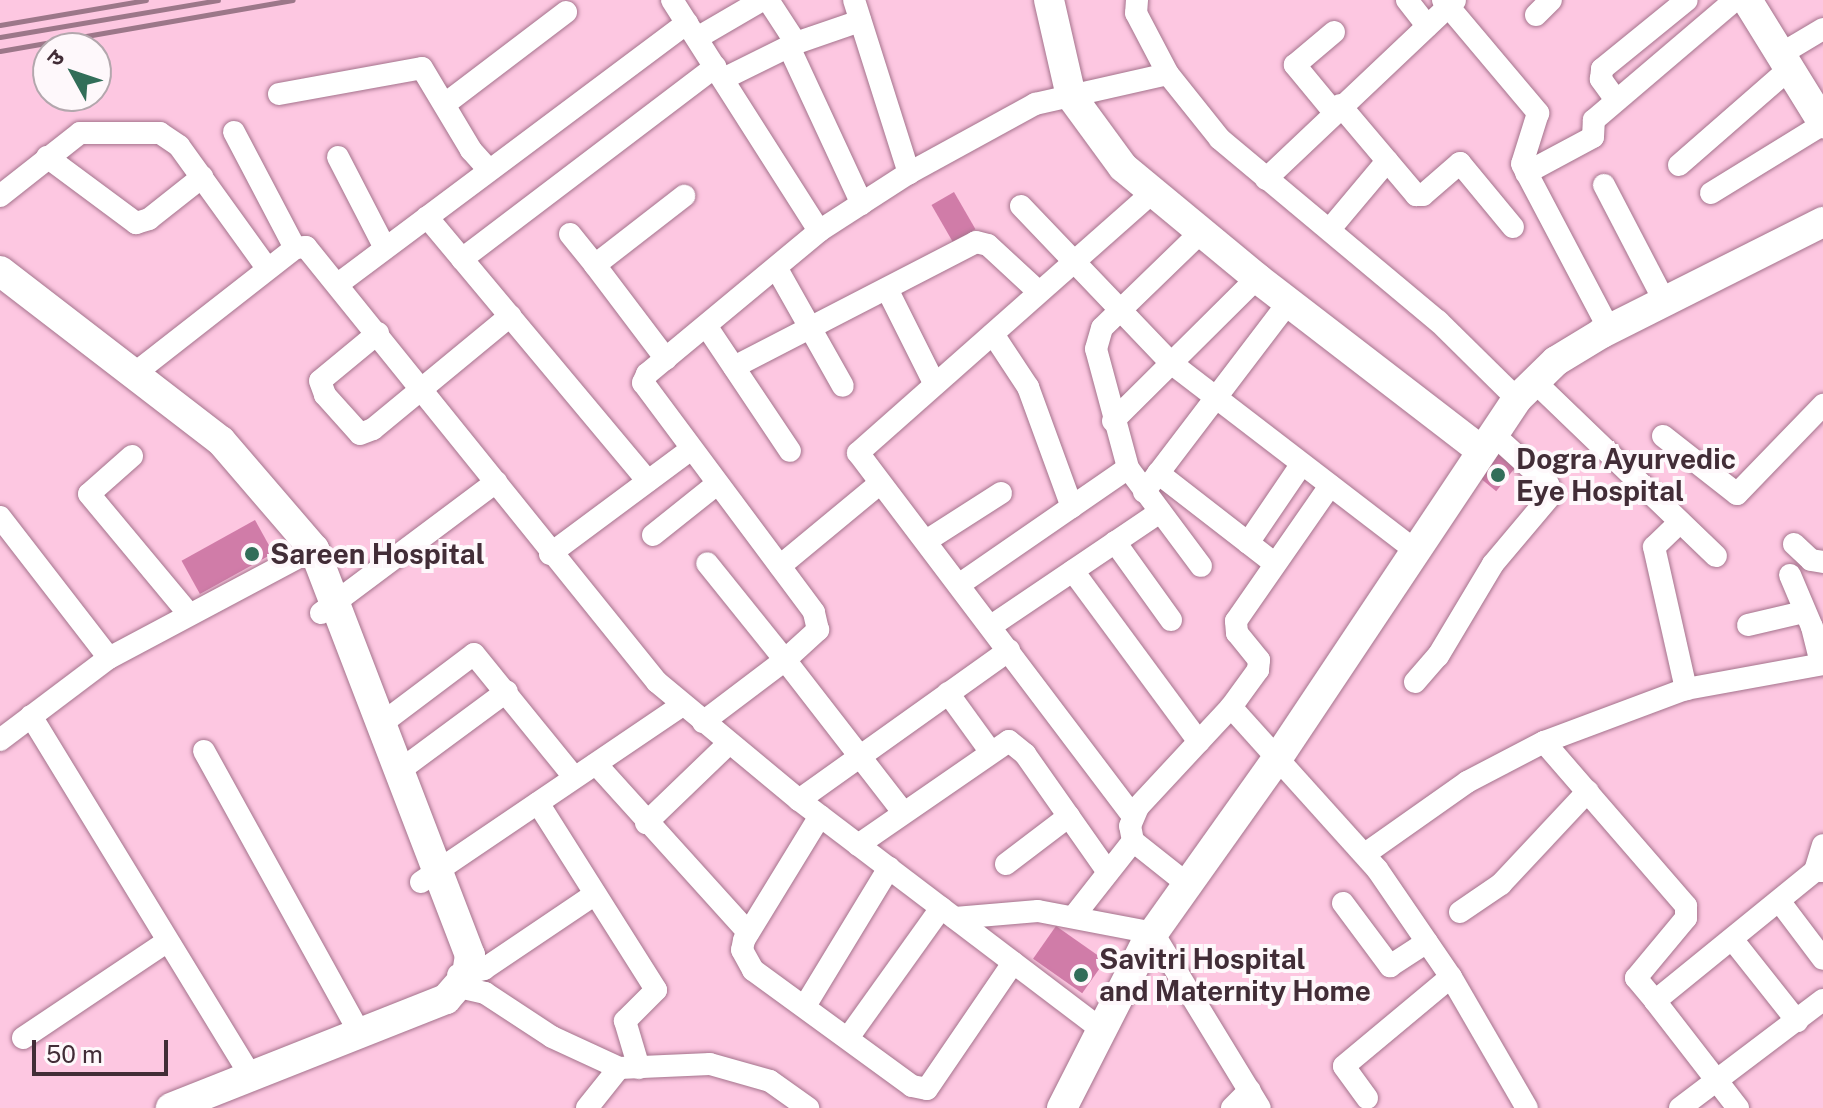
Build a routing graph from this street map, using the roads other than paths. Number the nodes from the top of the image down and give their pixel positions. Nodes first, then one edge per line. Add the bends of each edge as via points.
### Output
1 (672, 0) edge
2 (765, 0) edge
3 (1049, 0) edge
4 (1137, 0) edge
5 (1407, 0) edge
6 (1687, 0) edge
7 (1735, 0) edge
8 (1747, 0) edge
9 (1449, 2) edge
10 (857, 10) edge
11 (566, 12) dead end
12 (1427, 26) junction
13 (1823, 29) edge
14 (692, 30) junction
15 (1334, 32) dead end
16 (792, 45) junction
17 (1786, 61) junction
18 (719, 73) junction
19 (1168, 74) junction
20 (279, 94) dead end
21 (1071, 96) junction
22 (1616, 100) junction
23 (445, 104) junction
24 (1336, 108) junction
25 (1823, 124) edge
26 (234, 132) dead end
27 (47, 157) junction
28 (338, 157) dead end
29 (1387, 161) junction
30 (1679, 165) dead end
31 (489, 170) junction
32 (909, 173) junction
33 (1526, 173) junction
34 (202, 177) junction
35 (1266, 179) junction
36 (1604, 185) dead end
37 (1711, 193) dead end
38 (1151, 194) junction
39 (0, 196) edge
40 (684, 196) dead end
41 (862, 204) junction
42 (1021, 206) dead end
43 (427, 217) junction
44 (1823, 222) edge
45 (1513, 227) dead end
46 (1330, 229) junction
47 (819, 231) junction
48 (1200, 233) junction
49 (570, 234) dead end
50 (295, 248) junction
51 (385, 248) junction
52 (462, 259) junction
53 (1074, 260) junction
54 (595, 265) junction
55 (267, 268) junction
56 (777, 269) junction
57 (0, 271) edge
58 (1257, 278) junction
59 (338, 284) junction
60 (887, 289) junction
61 (1039, 292) junction
62 (0, 295) edge
63 (1289, 302) junction
64 (1665, 302) junction
65 (1120, 310) junction
66 (510, 316) junction
67 (707, 327) junction
68 (810, 327) junction
69 (1609, 329) junction
70 (378, 333) junction
71 (993, 334) junction
72 (666, 359) junction
73 (1171, 363) junction
74 (734, 367) junction
75 (134, 374) junction
76 (934, 383) junction
77 (843, 386) dead end
78 (424, 389) junction
79 (1526, 390) junction
80 (1214, 397) junction
81 (1823, 405) edge
82 (1113, 421) junction
83 (1663, 436) dead end
84 (1486, 442) junction
85 (690, 450) junction
86 (790, 451) dead end
87 (132, 456) dead end
88 (1301, 465) junction
89 (1128, 468) junction
90 (1158, 473) junction
91 (648, 481) junction
92 (496, 482) junction
93 (717, 484) junction
94 (879, 484) junction
95 (1330, 486) junction
96 (1144, 492) junction
97 (1001, 493) dead end
98 (1072, 507) junction
99 (1160, 512) junction
100 (1680, 522) junction
101 (3, 525) edge
102 (653, 535) dead end
103 (926, 541) junction
104 (1115, 542) junction
105 (1248, 543) junction
106 (1794, 544) dead end
107 (1413, 549) junction
108 (306, 554) junction
109 (550, 554) junction
110 (1716, 556) dead end
111 (1823, 562) edge
112 (707, 563) dead end
113 (1274, 563) junction
114 (780, 566) junction
115 (1201, 566) dead end
116 (1073, 571) junction
117 (1790, 575) dead end
118 (960, 584) junction
119 (329, 609) junction
120 (1804, 612) junction
121 (188, 613) junction
122 (1171, 620) dead end
123 (1748, 625) dead end
124 (991, 626) junction
125 (1009, 650) junction
126 (109, 658) junction
127 (785, 660) junction
128 (1822, 664) edge
129 (1415, 682) dead end
130 (1686, 689) junction
131 (507, 691) junction
132 (948, 693) junction
133 (682, 705) junction
134 (1231, 707) junction
135 (31, 716) junction
136 (703, 722) junction
137 (381, 724) junction
138 (0, 740) edge
139 (1199, 742) junction
140 (1544, 742) junction
141 (729, 743) junction
142 (204, 751) dead end
143 (990, 751) junction
144 (1279, 756) junction
145 (861, 757) junction
146 (596, 764) junction
147 (399, 771) junction
148 (574, 777) junction
149 (1588, 791) junction
150 (799, 800) junction
151 (538, 803) junction
152 (903, 812) junction
153 (1132, 815) junction
154 (820, 816) junction
155 (1069, 816) junction
156 (646, 823) junction
157 (1133, 841) junction
158 (858, 845) junction
159 (1823, 845) edge
160 (1365, 854) junction
161 (1006, 864) dead end
162 (889, 868) junction
163 (1819, 871) edge
164 (1108, 872) junction
165 (429, 877) junction
166 (1187, 884) junction
167 (595, 894) junction
168 (1780, 902) junction
169 (1343, 903) dead end
170 (1460, 912) dead end
171 (948, 913) junction
172 (1074, 916) junction
173 (748, 932) junction
174 (1153, 933) junction
175 (1732, 939) junction
176 (168, 941) junction
177 (1427, 942) junction
178 (1823, 959) edge
179 (1013, 963) junction
180 (1451, 977) junction
181 (462, 980) junction
182 (1823, 1000) edge
183 (1655, 1001) junction
184 (805, 1006) junction
185 (1797, 1021) junction
186 (1099, 1028) junction
187 (360, 1034) junction
188 (23, 1038) dead end
189 (848, 1038) junction
190 (629, 1068) junction
191 (250, 1075) junction
192 (1716, 1080) junction
193 (1367, 1098) dead end
194 (1255, 1099) edge
195 (185, 1105) edge
196 (587, 1108) edge
197 (808, 1108) edge
198 (1062, 1108) edge
199 (1232, 1108) edge
200 (1527, 1108) edge
201 (1680, 1108) edge
202 (1738, 1108) edge

1 - 14 street
2 - 14 street
2 - 16 street
3 - 21 street
4 - 19 street via 1136,13
5 - 12 street
6 - 22 street via 1602,69 1601,79
7 - 22 street
8 - 17 street
9 - 12 street
9 - 33 street via 1538,113 1521,158
10 - 16 street
10 - 32 street
11 - 23 street
12 - 24 street
13 - 17 street
14 - 18 street
14 - 31 street
15 - 24 street via 1295,65
16 - 18 street
16 - 41 street
17 - 25 street
17 - 30 street
18 - 47 street
18 - 52 street
19 - 21 street
19 - 35 street via 1220,139
20 - 23 street via 422,68
21 - 32 street via 1035,104
21 - 38 street via 1104,145
22 - 33 street via 1593,122 1593,137
23 - 31 street
24 - 29 street
24 - 35 street
25 - 37 street
26 - 50 street
27 - 34 street via 80,133 146,130 170,138
27 - 34 street via 136,223 149,219
27 - 39 street
28 - 51 street
29 - 45 street via 1419,197 1460,163
29 - 46 street
31 - 43 street
32 - 41 street
33 - 69 street
34 - 55 street
35 - 46 street
36 - 64 street
38 - 48 street
38 - 53 street
40 - 54 street
41 - 47 street
42 - 53 street
43 - 51 street
43 - 52 street
44 - 64 street
46 - 79 street
47 - 56 street
48 - 58 street
48 - 65 street
49 - 54 street
50 - 55 street
50 - 59 street via 306,247
51 - 59 street
52 - 66 street
53 - 61 street
53 - 65 street
54 - 72 street
55 - 75 street
56 - 67 street
56 - 68 street
57 - 75 street
58 - 63 street
58 - 73 street
59 - 70 street
60 - 61 street via 983,242
60 - 68 street
60 - 76 street
61 - 71 street
62 - 108 street via 211,457
63 - 80 street
63 - 84 street
64 - 69 street
65 - 73 street
65 - 82 street via 1096,340
66 - 78 street
66 - 91 street
67 - 72 street
67 - 74 street
68 - 74 street
68 - 77 street
69 - 79 street via 1556,361
70 - 78 street
70 - 78 street via 324,375 320,387 325,395 360,434
71 - 76 street
71 - 98 street via 1028,387
72 - 85 street via 643,383
73 - 80 street
73 - 82 street
74 - 86 street
75 - 108 street via 221,441
76 - 94 street via 860,446 860,460
78 - 92 street
79 - 84 street
79 - 100 street
80 - 88 street
80 - 90 street
81 - 83 street via 1737,494
82 - 89 street
84 - 107 street
84 - 129 street via 1552,494 1493,564 1438,656
85 - 91 street
85 - 93 street
87 - 121 street via 89,494
88 - 95 street
88 - 105 street
89 - 96 street
89 - 98 street
90 - 96 street
90 - 105 street
91 - 109 street
92 - 109 street
92 - 119 street
93 - 102 street
93 - 114 street
94 - 103 street
94 - 114 street
95 - 107 street
95 - 113 street
96 - 99 street
97 - 103 street
98 - 118 street
99 - 104 street
99 - 115 street
100 - 110 street
100 - 130 street via 1654,547
101 - 126 street
103 - 118 street
104 - 116 street
104 - 122 street
105 - 113 street
106 - 111 street via 1811,560
107 - 144 street
108 - 119 street
108 - 121 street
109 - 133 street via 631,655
112 - 127 street
113 - 134 street via 1235,625 1260,664
114 - 127 street via 814,612 818,630
116 - 124 street
116 - 139 street
117 - 120 street
118 - 124 street
119 - 137 street
119 - 165 street
120 - 123 street
120 - 128 street
121 - 126 street
124 - 125 street
125 - 132 street
125 - 153 street
126 - 135 street
127 - 136 street
127 - 145 street
128 - 130 street
130 - 140 street
131 - 137 street via 474,654
131 - 147 street
131 - 148 street
132 - 143 street
132 - 145 street
133 - 136 street
133 - 146 street
134 - 139 street
134 - 144 street
135 - 138 street
135 - 176 street
136 - 141 street
137 - 147 street
139 - 153 street
140 - 149 street
140 - 160 street via 1467,782
141 - 150 street
141 - 156 street
142 - 187 street
143 - 152 street
143 - 155 street via 1009,741 1017,743
144 - 160 street
144 - 166 street
145 - 150 street
145 - 152 street
146 - 148 street
146 - 156 street
147 - 165 street
148 - 151 street
149 - 170 street via 1501,884
149 - 183 street via 1686,906 1686,918 1636,978
150 - 154 street
151 - 165 street
151 - 167 street
152 - 158 street
153 - 157 street
154 - 158 street
154 - 173 street
155 - 161 street
155 - 164 street
156 - 173 street
157 - 164 street
157 - 166 street
158 - 162 street
159 - 163 street
160 - 177 street
162 - 171 street
162 - 184 street
163 - 168 street
164 - 172 street
165 - 181 street
166 - 174 street
167 - 181 street
167 - 190 street via 656,990 625,1021
168 - 175 street
168 - 178 street
169 - 177 street via 1390,966
171 - 172 street
171 - 179 street
171 - 189 street
172 - 174 street
173 - 184 street via 742,950 746,962
174 - 186 street
174 - 194 street
175 - 183 street
175 - 185 street
176 - 188 street
176 - 191 street
177 - 180 street
179 - 186 street
179 - 189 street via 927,1089 912,1086
180 - 193 street via 1344,1066
180 - 200 street
181 - 187 street via 446,999
181 - 190 street via 552,1037
182 - 185 street
183 - 192 street
184 - 189 street
185 - 192 street
186 - 198 street
187 - 191 street
190 - 196 street
190 - 197 street via 710,1064 737,1070 770,1081
191 - 195 street
192 - 201 street
192 - 202 street
194 - 199 street

